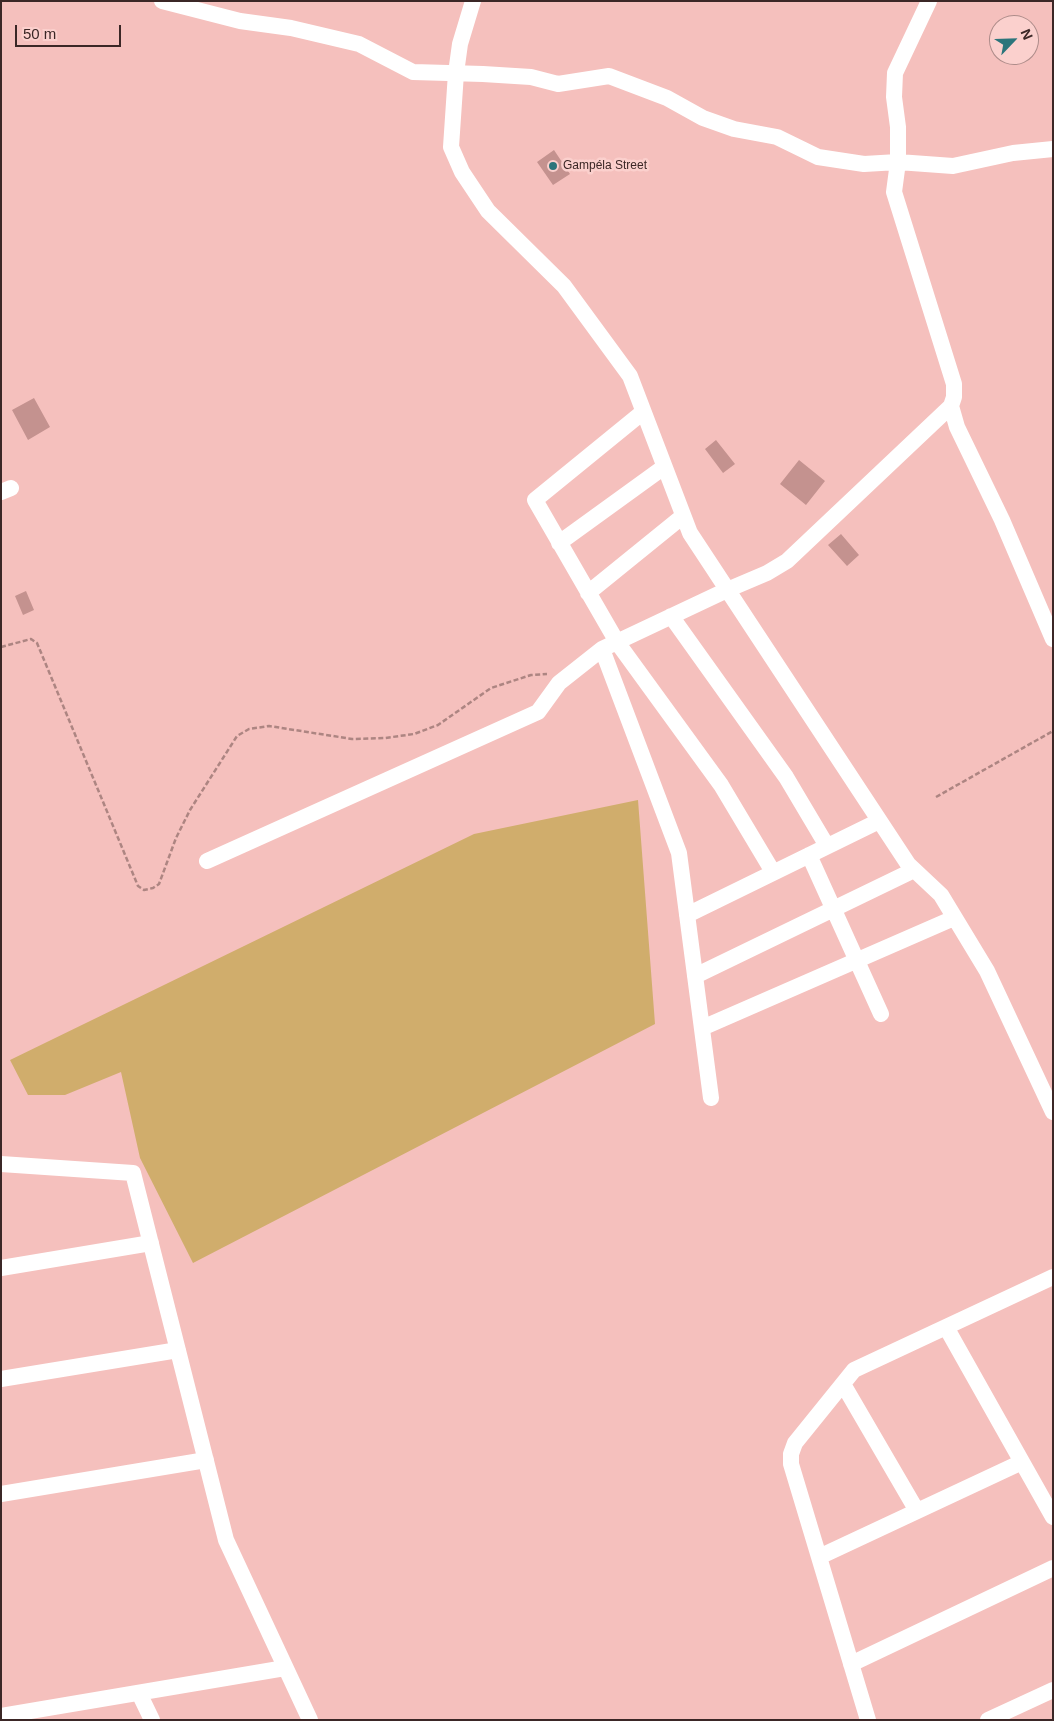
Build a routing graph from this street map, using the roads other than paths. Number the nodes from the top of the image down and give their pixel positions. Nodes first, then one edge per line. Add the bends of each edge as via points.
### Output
1 (162, 1) edge
2 (473, 1) edge
3 (929, 1) edge
4 (456, 73) junction
5 (1053, 149) edge
6 (898, 162) junction
7 (951, 406) junction
8 (643, 412) junction
9 (664, 467) junction
10 (683, 516) junction
11 (559, 543) junction
12 (727, 590) junction
13 (588, 593) junction
14 (671, 616) junction
15 (1053, 639) edge
16 (609, 646) junction
17 (879, 821) junction
18 (827, 846) junction
19 (809, 856) junction
20 (207, 861) dead end
21 (914, 870) junction
22 (773, 872) junction
23 (833, 909) junction
24 (687, 915) junction
25 (954, 918) junction
26 (856, 960) junction
27 (695, 976) junction
28 (881, 1014) dead end
29 (702, 1028) junction
30 (712, 1098) dead end
31 (1053, 1112) edge
32 (1, 1164) edge
33 (150, 1243) junction
34 (1, 1268) edge
35 (1051, 1281) edge
36 (946, 1327) junction
37 (178, 1350) junction
38 (1, 1379) edge
39 (843, 1384) junction
40 (206, 1460) junction
41 (1022, 1462) junction
42 (1, 1494) edge
43 (917, 1511) junction
44 (1053, 1517) edge
45 (819, 1557) junction
46 (1053, 1568) edge
47 (851, 1664) junction
48 (286, 1668) junction
49 (1053, 1690) edge
50 (139, 1693) junction
51 (1, 1716) edge
52 (27, 1716) edge
53 (152, 1720) edge
54 (310, 1720) edge
55 (868, 1720) edge
56 (988, 1720) edge

1 - 4 street via 240,21 291,28 359,44 412,72
2 - 4 street via 460,44
3 - 6 street via 896,73 894,97
4 - 6 street via 531,77 558,84 609,76 667,98 703,118 734,129 777,137 818,157 864,164
4 - 8 street via 451,147 462,172 488,211 564,286 630,376
5 - 6 street via 1013,153 953,166
6 - 7 street via 894,192 954,384
7 - 12 street via 787,561
7 - 15 street via 957,427 1002,520
8 - 9 street
8 - 11 street via 535,500
9 - 10 street
9 - 11 street
10 - 12 street via 690,533
10 - 13 street
11 - 13 street
12 - 14 street
12 - 17 street
13 - 16 street
14 - 16 street
14 - 18 street via 786,777
16 - 20 street via 559,683 538,712
16 - 22 street via 721,785
16 - 24 street via 679,854
17 - 18 street
17 - 21 street
18 - 19 street
19 - 22 street
19 - 23 street
21 - 23 street
21 - 25 street via 941,895
22 - 24 street
23 - 26 street
23 - 27 street
24 - 27 street
25 - 26 street
25 - 31 street via 987,971
26 - 28 street
26 - 29 street
27 - 29 street
29 - 30 street
32 - 33 street via 133,1173
33 - 34 street
33 - 37 street
35 - 36 street
36 - 39 street via 854,1370
36 - 41 street
37 - 38 street
37 - 40 street
39 - 43 street
39 - 45 street via 795,1443 791,1454 791,1464
40 - 42 street
40 - 48 street via 226,1540
41 - 43 street
41 - 44 street
43 - 45 street
45 - 47 street
46 - 47 street
47 - 55 street
48 - 50 street
48 - 54 street
49 - 56 street
50 - 52 street
50 - 53 street
51 - 52 street

